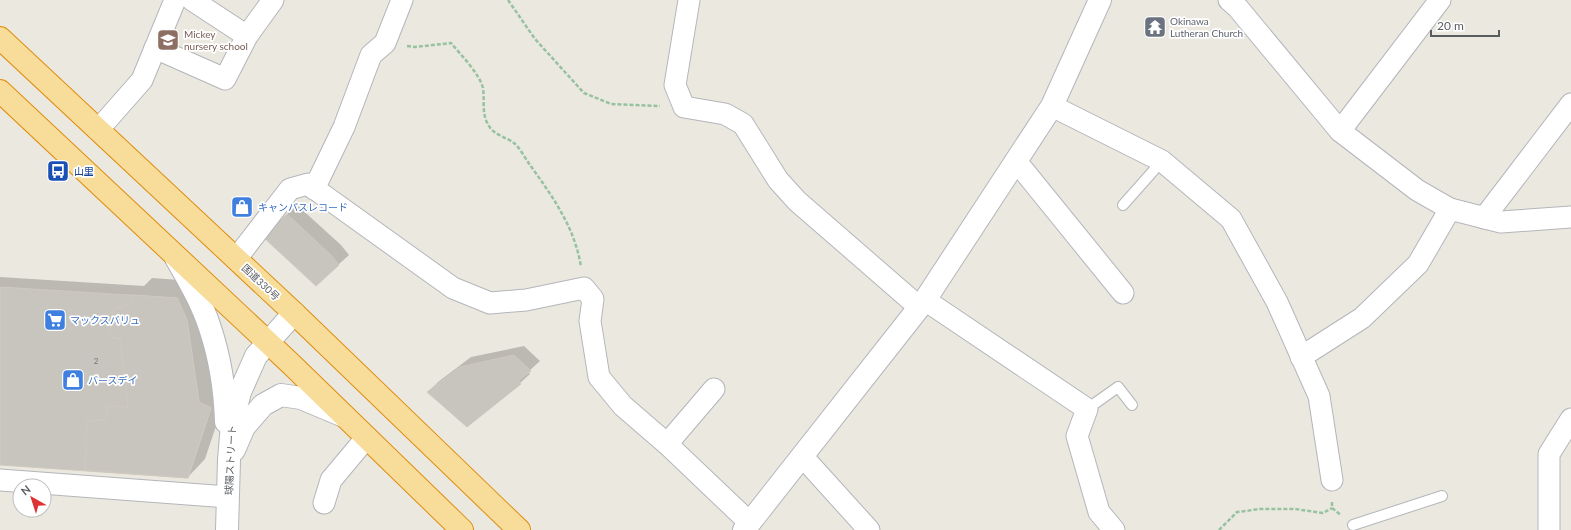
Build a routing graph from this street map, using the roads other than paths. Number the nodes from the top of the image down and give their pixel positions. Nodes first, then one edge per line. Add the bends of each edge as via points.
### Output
1 (175, 0) edge
2 (192, 0) edge
3 (273, 0) edge
4 (402, 0) edge
5 (689, 0) edge
6 (1100, 0) edge
7 (1440, 0) edge
8 (1238, 3) edge
9 (247, 36) junction
10 (0, 38) edge
11 (155, 48) junction
12 (0, 91) edge
13 (1571, 104) edge
14 (1052, 106) junction
15 (98, 130) junction
16 (1340, 131) junction
17 (1016, 161) junction
18 (1162, 161) junction
19 (314, 189) junction
20 (1122, 205) dead end
21 (1450, 209) junction
22 (1571, 217) edge
23 (1484, 218) junction
24 (173, 254) junction
25 (236, 259) junction
26 (1123, 293) dead end
27 (922, 304) junction
28 (294, 313) junction
29 (268, 342) junction
30 (1301, 357) junction
31 (714, 389) dead end
32 (1132, 405) dead end
33 (1087, 409) junction
34 (346, 416) junction
35 (1571, 419) edge
36 (367, 437) junction
37 (667, 444) junction
38 (802, 456) junction
39 (229, 460) junction
40 (0, 480) edge
41 (1332, 480) road end
42 (1442, 496) dead end
43 (228, 497) junction
44 (324, 503) dead end
45 (1353, 525) road end
46 (747, 527) edge
47 (218, 530) edge
48 (227, 530) edge
49 (462, 530) edge
50 (519, 530) edge
51 (869, 530) edge
52 (1114, 530) edge
53 (1549, 530) edge

1 - 11 street
2 - 9 street
3 - 9 street
4 - 19 street via 385,43 371,55 344,127
5 - 27 street via 675,85 684,108 725,114 742,124 778,180 797,201
6 - 14 street
7 - 16 street
8 - 16 street
9 - 11 street via 225,79
10 - 15 highway, 国道330号
11 - 15 street via 142,80
12 - 24 highway
13 - 23 street
14 - 17 street
14 - 18 street
15 - 25 highway, 国道330号
16 - 21 street via 1417,190
17 - 26 street
17 - 27 street
18 - 20 lane
18 - 30 street via 1231,219 1277,302
19 - 25 street via 308,184 290,189
19 - 37 street via 453,288 490,302 526,300 584,288 593,299 590,321 600,377 623,406
21 - 23 street
21 - 30 street via 1418,264 1362,318
22 - 23 street via 1501,222
24 - 29 highway
24 - 39 street via 196,295 210,328 219,362 225,402
25 - 28 highway, 国道330号
27 - 33 street
27 - 38 street
28 - 29 street, 球陽ストリート
28 - 50 highway, 国道330号
29 - 34 highway
29 - 39 street, 球陽ストリート via 256,356 240,392 232,423
30 - 41 street via 1319,396
31 - 37 street
32 - 33 lane via 1118,387
33 - 52 street via 1077,436 1099,512
34 - 36 highway
34 - 39 street via 301,398 281,395 263,405 244,427
35 - 53 street via 1549,454
36 - 44 street via 331,480
36 - 49 highway
37 - 46 street
38 - 46 street
38 - 51 street
39 - 43 street, 球陽ストリート
40 - 43 street
42 - 45 lane
43 - 48 street, 球陽ストリート
47 - 48 lane

